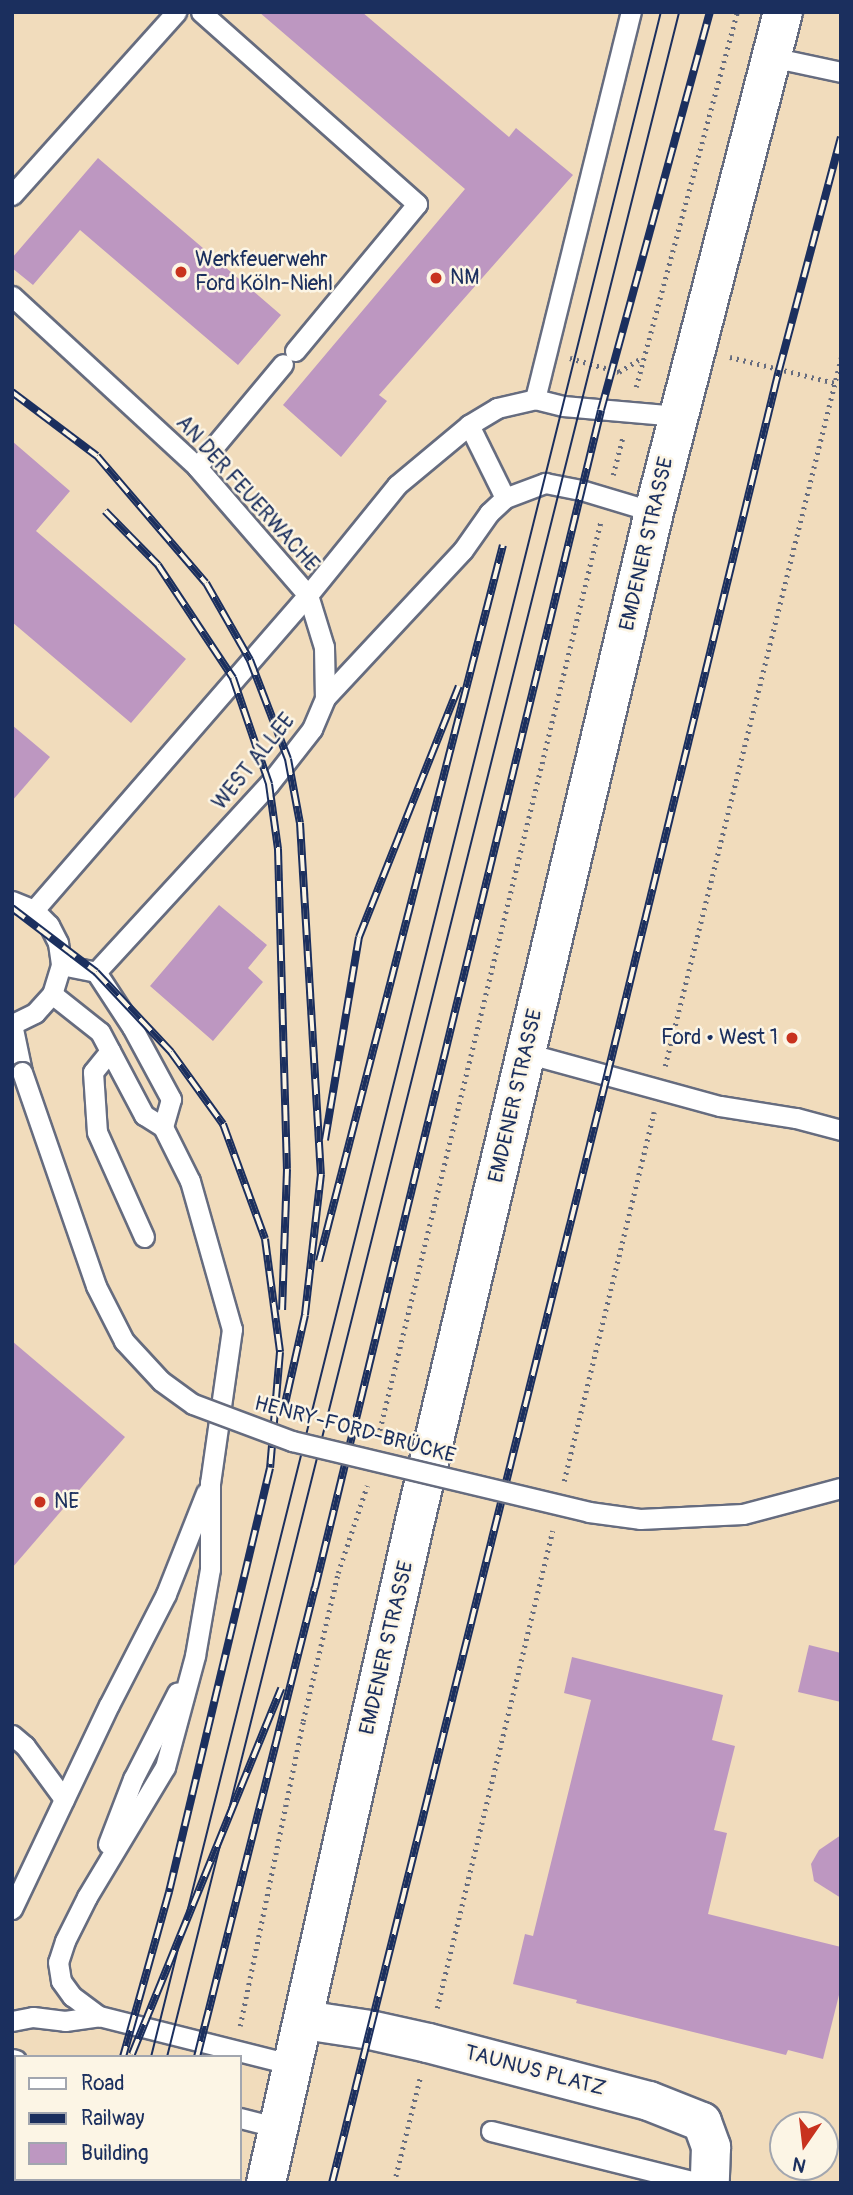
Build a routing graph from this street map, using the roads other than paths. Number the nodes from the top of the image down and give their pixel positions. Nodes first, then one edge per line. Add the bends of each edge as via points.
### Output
1 (176, 12) edge
2 (201, 12) edge
3 (631, 12) edge
4 (783, 12) edge
5 (771, 57) junction
6 (841, 72) edge
7 (12, 195) edge
8 (12, 296) edge
9 (535, 399) junction
10 (678, 416) junction
11 (469, 425) junction
12 (197, 467) junction
13 (505, 498) junction
14 (654, 512) junction
15 (308, 595) junction
16 (325, 698) junction
17 (20, 903) edge
18 (61, 965) junction
19 (96, 972) junction
20 (52, 994) junction
21 (12, 1024) edge
22 (110, 1051) junction
23 (526, 1053) junction
24 (163, 1127) junction
25 (841, 1130) edge
26 (144, 1237) dead end
27 (210, 1483) junction
28 (841, 1488) edge
29 (12, 1735) edge
30 (64, 1799) junction
31 (12, 1909) edge
32 (99, 2015) junction
33 (304, 2020) junction
34 (12, 2021) edge
35 (294, 2065) junction
36 (242, 2119) edge
37 (279, 2128) junction
38 (491, 2131) dead end
39 (268, 2182) edge
40 (699, 2183) edge
41 (710, 2183) edge

1 - 7 lane
2 - 12 lane via 417,204
3 - 9 lane
4 - 5 street, EMDENER STRASSE
5 - 6 lane
5 - 10 street, EMDENER STRASSE
8 - 12 lane, AN DER FEUERWACHE
9 - 10 lane via 563,406
9 - 11 lane via 497,408
10 - 14 street, EMDENER STRASSE
11 - 13 lane
11 - 15 lane via 397,485
12 - 15 lane, AN DER FEUERWACHE
13 - 14 lane via 545,483
13 - 16 lane, WEST ALLEE via 463,550
14 - 23 street, EMDENER STRASSE
15 - 16 lane, AN DER FEUERWACHE via 324,647
15 - 17 lane
16 - 19 lane, WEST ALLEE via 312,729 269,784
17 - 18 lane via 49,925
18 - 19 lane
18 - 20 lane
19 - 24 lane via 171,1099
20 - 21 lane via 35,1013
20 - 22 lane via 100,1032
21 - 28 lane, HENRY-FORD-BRÜCKE, bridge via 22,1072 96,1286 124,1341 161,1381 193,1404 292,1441 589,1512 640,1519 743,1514
22 - 24 lane via 144,1115
22 - 26 lane via 93,1072 97,1132
23 - 25 lane
23 - 33 street, EMDENER STRASSE via 414,1525
24 - 27 lane via 190,1181 232,1329
27 - 30 lane via 166,1594
27 - 32 lane via 210,1569 195,1656 165,1767 87,1897 58,1962 61,1981 72,1996
29 - 30 lane
30 - 31 lane
32 - 34 lane via 65,2021 33,2017
32 - 35 lane
33 - 35 street, EMDENER STRASSE
33 - 41 street, TAUNUS PLATZ via 428,2043 649,2101 702,2122 711,2147
35 - 37 street, EMDENER STRASSE
36 - 37 lane
37 - 39 street, EMDENER STRASSE
38 - 40 lane

